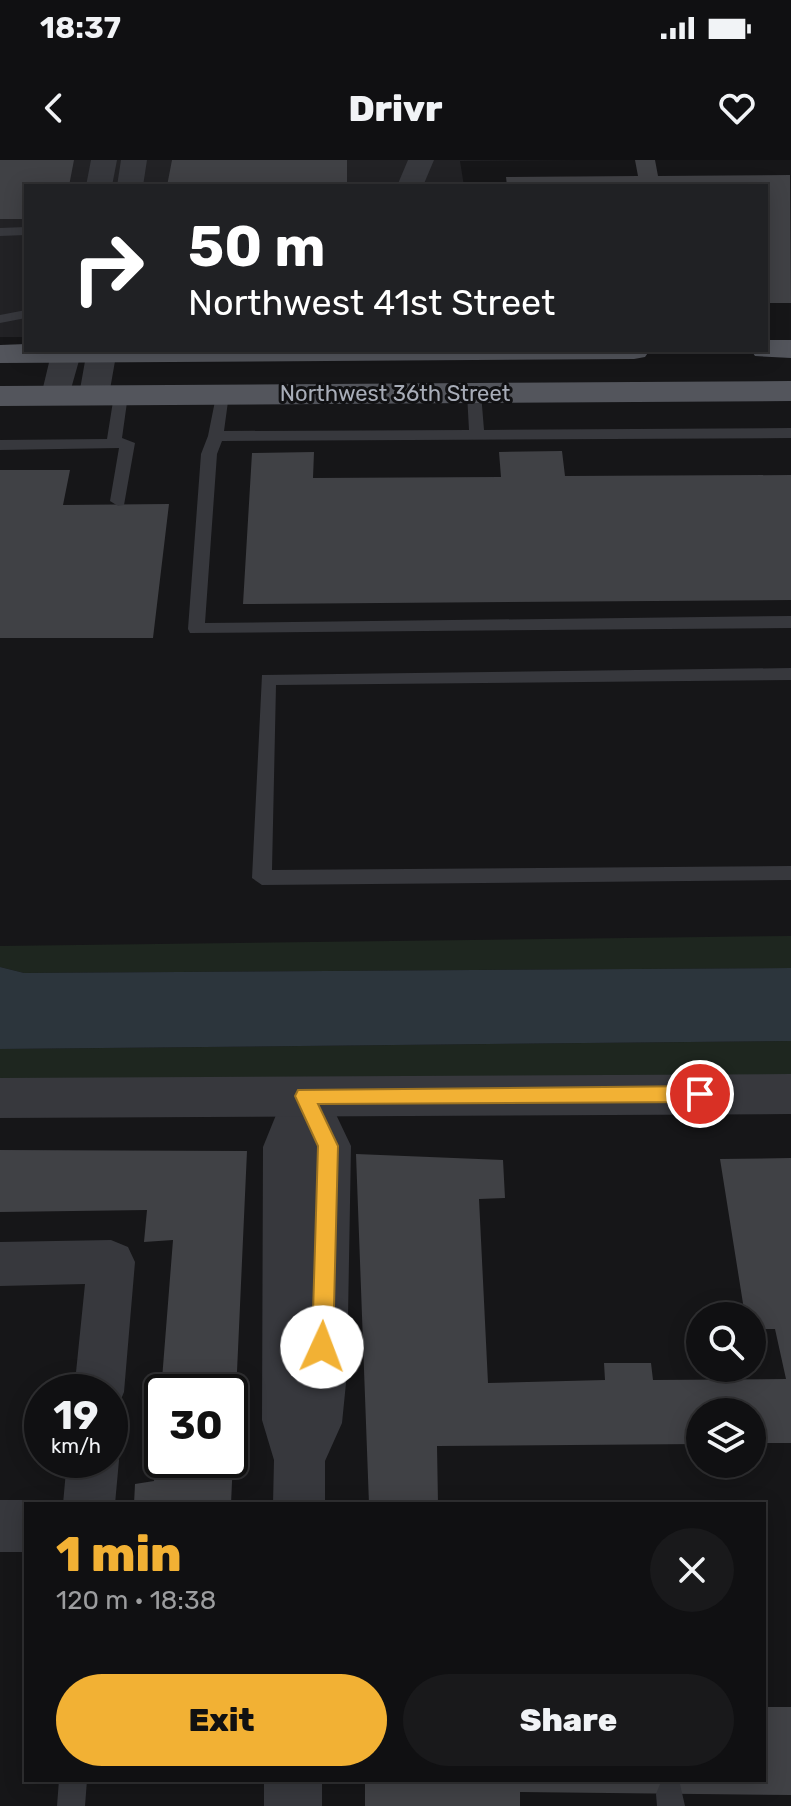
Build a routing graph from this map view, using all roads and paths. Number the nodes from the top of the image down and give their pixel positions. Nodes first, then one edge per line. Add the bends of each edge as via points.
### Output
1 (104, 160) edge
2 (134, 160) edge
3 (421, 160) edge
4 (428, 160) edge
5 (99, 184) edge
6 (130, 184) edge
7 (410, 184) edge
8 (434, 184) edge
9 (24, 231) edge
10 (0, 232) edge
11 (24, 314) edge
12 (0, 319) edge
13 (768, 349) edge
14 (791, 349) edge
15 (66, 352) edge
16 (102, 352) edge
17 (441, 352) edge
18 (0, 354) edge
19 (791, 391) edge
20 (459, 393) junction
21 (222, 394) junction
22 (108, 395) junction
23 (0, 396) edge
24 (56, 396) junction
25 (791, 433) edge
26 (216, 436) junction
27 (477, 436) junction
28 (114, 443) junction
29 (0, 445) edge
30 (118, 501) dead end
31 (791, 622) edge
32 (791, 674) edge
33 (791, 873) edge
34 (791, 1094) edge
35 (305, 1096) junction
36 (0, 1098) edge
37 (1, 1268) edge
38 (101, 1374) edge
39 (91, 1478) edge
40 (300, 1482) edge
41 (89, 1502) edge
42 (0, 1526) edge
43 (24, 1526) edge
44 (73, 1782) edge
45 (293, 1782) edge
46 (71, 1806) edge
47 (293, 1806) edge

1 - 5 street
2 - 6 street
3 - 7 street
4 - 8 street
9 - 10 lane
11 - 12 lane
13 - 14 main road
15 - 16 main road, Northwest 36th Street
15 - 18 main road, Northwest 36th Street
15 - 24 street
16 - 22 street
17 - 20 main road
19 - 20 main road, Northwest 36th Street
20 - 21 main road, Northwest 36th Street
20 - 27 lane
21 - 22 main road, Northwest 36th Street
21 - 26 lane
22 - 24 main road, Northwest 36th Street
22 - 28 lane
23 - 24 main road, Northwest 36th Street
25 - 27 lane
26 - 27 lane
26 - 31 lane via 209,454 196,629
28 - 29 lane
28 - 30 lane via 127,443
32 - 33 lane via 268,679 262,878
34 - 35 street
35 - 36 street
35 - 40 street via 328,1146 322,1373 317,1423
37 - 38 street via 111,1262
39 - 41 street
42 - 43 street
44 - 46 lane
45 - 47 street

